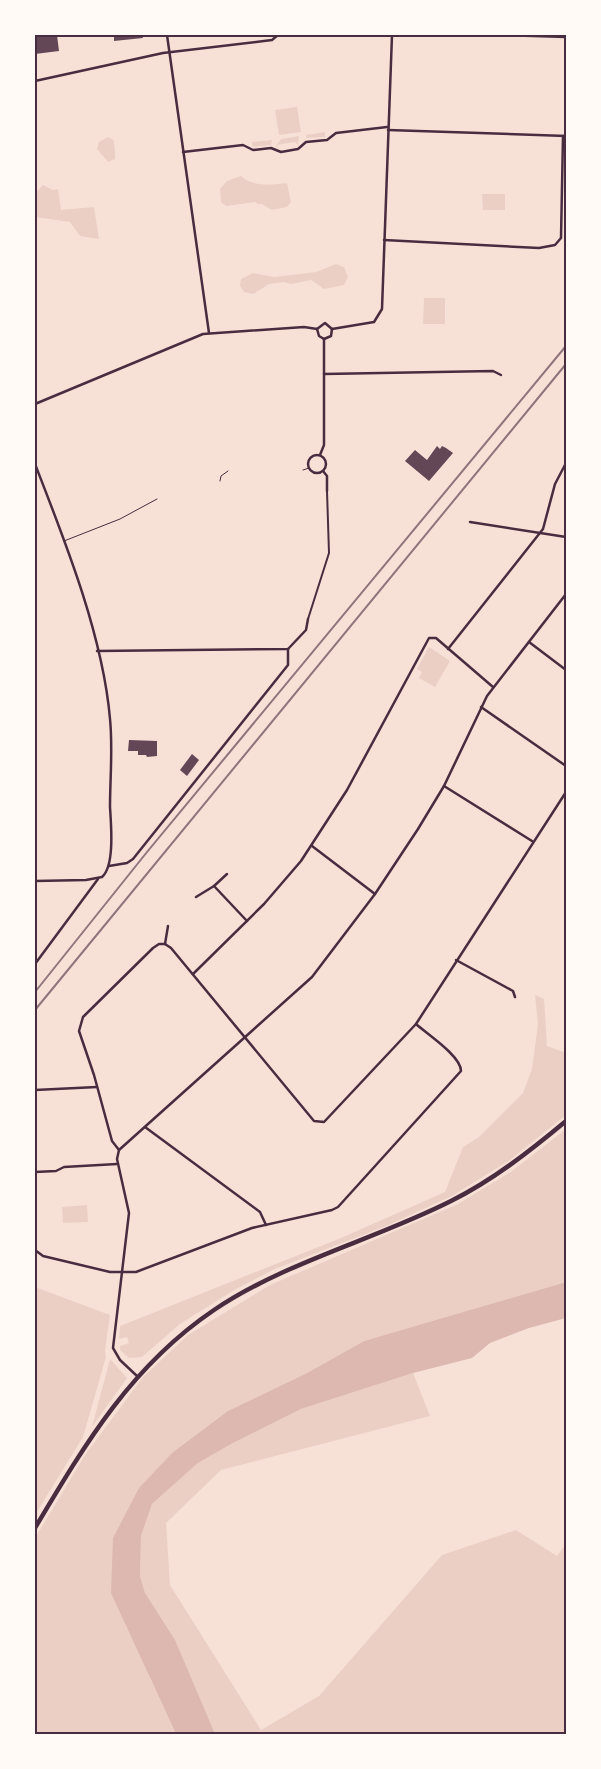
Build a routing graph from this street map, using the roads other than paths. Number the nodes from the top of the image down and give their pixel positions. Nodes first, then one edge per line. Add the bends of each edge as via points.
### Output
1 (167, 35) edge
2 (278, 35) edge
3 (392, 35) edge
4 (495, 35) edge
5 (566, 37) edge
6 (170, 52) junction
7 (35, 81) edge
8 (388, 128) junction
9 (565, 136) edge
10 (183, 152) junction
11 (384, 240) junction
12 (317, 328) junction
13 (332, 329) junction
14 (209, 333) junction
15 (324, 339) junction
16 (324, 374) junction
17 (501, 375) dead end
18 (35, 404) edge
19 (320, 455) junction
20 (303, 457) dead end
21 (309, 460) junction
22 (566, 463) edge
23 (35, 464) edge
24 (309, 468) junction
25 (303, 470) dead end
26 (228, 471) dead end
27 (323, 471) junction
28 (220, 481) dead end
29 (327, 491) joint
30 (157, 499) dead end
31 (470, 522) dead end
32 (540, 532) junction
33 (566, 537) edge
34 (64, 541) junction
35 (566, 594) edge
36 (308, 619) joint
37 (529, 642) junction
38 (288, 649) junction
39 (448, 649) junction
40 (97, 651) junction
41 (566, 670) edge
42 (493, 687) junction
43 (481, 707) junction
44 (566, 766) edge
45 (444, 786) junction
46 (566, 792) edge
47 (532, 842) junction
48 (312, 846) junction
49 (109, 866) junction
50 (227, 874) dead end
51 (98, 879) junction
52 (35, 881) edge
53 (214, 886) junction
54 (375, 894) junction
55 (196, 897) dead end
56 (247, 921) junction
57 (168, 926) dead end
58 (165, 944) junction
59 (456, 960) junction
60 (35, 964) edge
61 (193, 974) junction
62 (515, 997) dead end
63 (416, 1024) junction
64 (246, 1038) junction
65 (97, 1087) junction
66 (35, 1090) edge
67 (566, 1122) edge
68 (145, 1127) junction
69 (119, 1150) junction
70 (118, 1164) junction
71 (35, 1172) edge
72 (266, 1225) junction
73 (35, 1250) edge
74 (121, 1273) junction
75 (136, 1376) junction
76 (35, 1528) edge

1 - 6 street
2 - 6 street via 272,40
3 - 8 street
4 - 5 street
6 - 7 street
6 - 10 street
8 - 9 street
8 - 10 street via 336,133 326,140 306,142 298,149 281,152 271,148 253,150 243,144
8 - 11 street
9 - 11 street via 561,238 555,245 533,247
10 - 14 street
11 - 13 street via 382,309 374,322
12 - 13 street via 325,323
12 - 14 street
12 - 15 street
13 - 15 street via 331,336
14 - 18 street
15 - 16 street
16 - 17 street via 493,371
16 - 19 street via 324,445
19 - 21 street
19 - 27 street via 326,462
20 - 21 street
21 - 24 street
22 - 32 street via 556,480
23 - 34 street
24 - 25 lane
24 - 27 street via 315,472
26 - 28 lane
27 - 29 street
29 - 36 street via 329,554
30 - 34 lane via 120,519
31 - 32 street
32 - 33 street
32 - 39 street
34 - 40 street
35 - 37 street
36 - 38 street via 306,630
37 - 41 street
37 - 42 street
38 - 40 street
38 - 49 street via 288,665 133,859
39 - 42 street
39 - 48 street via 432,637 426,640 347,790
40 - 49 street via 110,720
42 - 43 street
43 - 44 street
43 - 45 street
45 - 47 street
45 - 54 street
46 - 47 street
47 - 59 street
48 - 54 street
48 - 56 street
49 - 51 street
50 - 53 street
51 - 52 street
51 - 60 street
53 - 55 street
53 - 56 street
54 - 64 street via 312,977
56 - 61 street
57 - 58 street
58 - 61 street
58 - 65 street via 153,948 80,1022 80,1036
59 - 62 street via 513,991
59 - 63 street
61 - 64 street
63 - 64 street via 329,1120 321,1123 314,1121
63 - 72 street via 458,1060 462,1068 458,1076 338,1207
64 - 68 street
65 - 66 street
65 - 69 street via 112,1141
67 - 75 main road via 512,1164 452,1201 268,1280 230,1300 194,1324
68 - 69 street
68 - 72 street via 260,1212
69 - 70 street
70 - 71 street
70 - 74 street via 129,1213
72 - 74 street via 136,1272
73 - 74 street via 43,1256
74 - 75 street via 113,1348
75 - 76 main road via 86,1443

